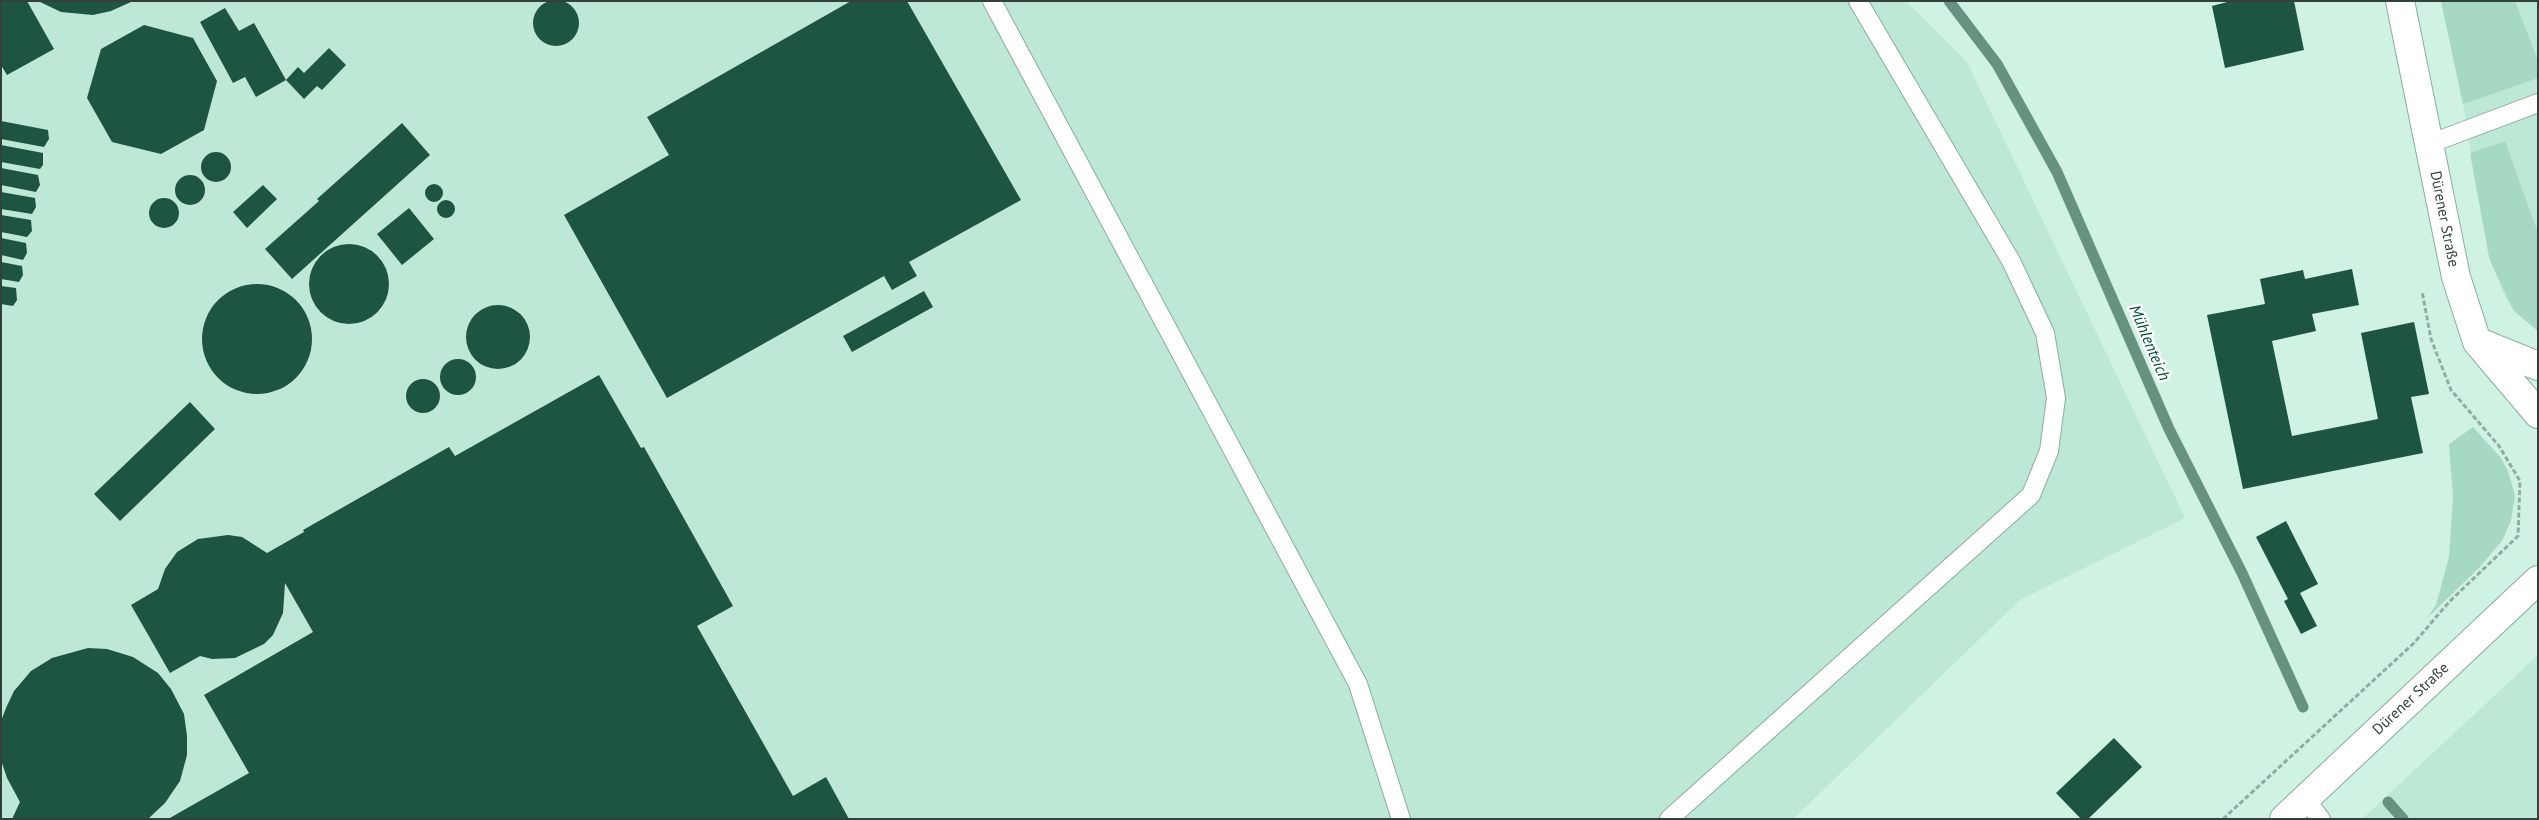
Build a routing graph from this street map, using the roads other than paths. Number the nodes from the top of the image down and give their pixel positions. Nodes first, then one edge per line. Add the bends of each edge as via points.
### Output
1 (992, 1) edge
2 (1858, 1) edge
3 (2400, 1) edge
4 (2538, 103) edge
5 (2429, 144) junction
6 (2477, 342) junction
7 (2538, 366) edge
8 (2538, 414) edge
9 (2538, 580) edge
10 (2313, 809) edge
11 (1401, 819) edge
12 (1669, 819) edge
13 (2284, 819) edge

1 - 11 lane via 1358,684
2 - 12 lane via 2011,261 2045,333 2056,398 2050,451 2031,495
3 - 5 main road, Dürener Straße
4 - 5 lane
5 - 6 main road, Dürener Straße via 2456,277
6 - 7 main road
6 - 8 main road, Dürener Straße
9 - 10 main road, Dürener Straße
10 - 13 main road, Dürener Straße

